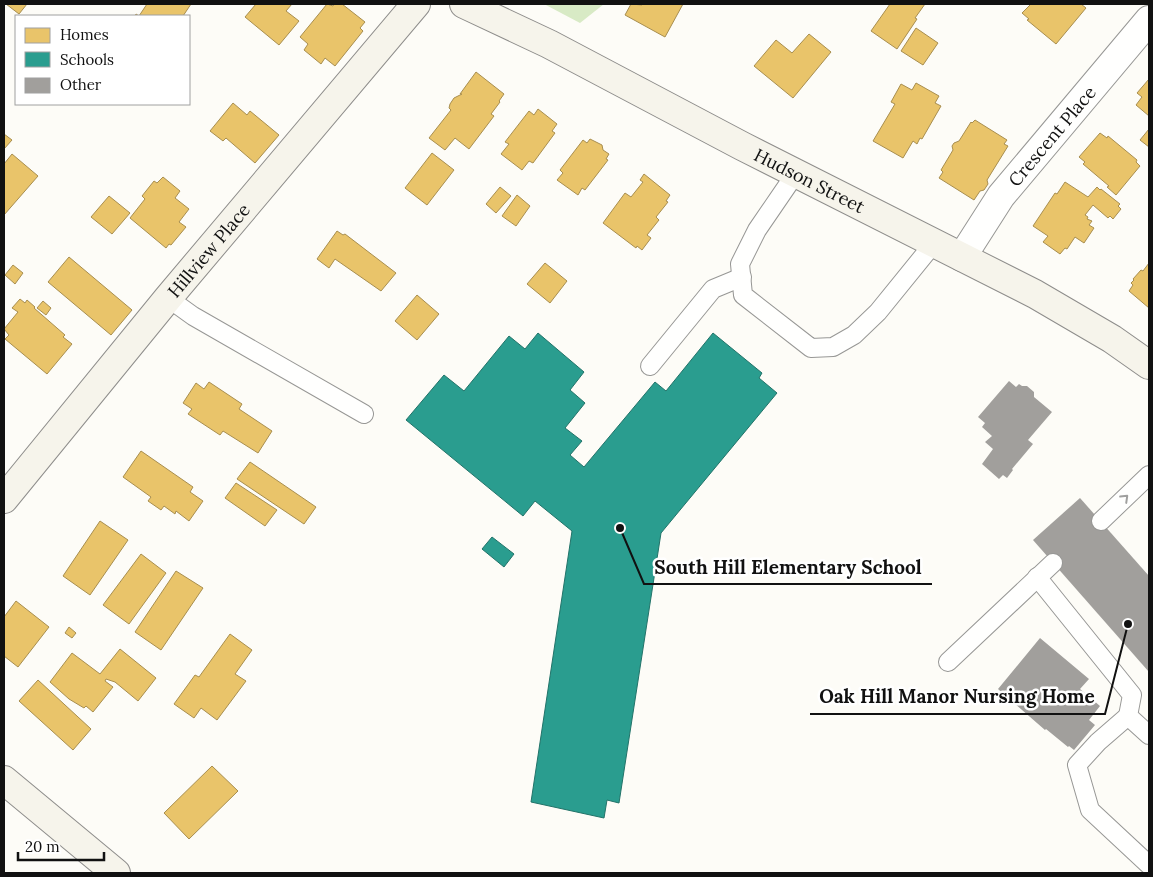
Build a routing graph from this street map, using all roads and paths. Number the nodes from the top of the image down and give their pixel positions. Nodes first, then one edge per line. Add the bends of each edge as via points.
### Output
1 (416, 4) edge
2 (464, 4) edge
3 (1149, 20) edge
4 (796, 173) junction
5 (934, 243) junction
6 (962, 257) junction
7 (742, 277) junction
8 (168, 298) junction
9 (1149, 365) edge
10 (650, 366) dead end
11 (364, 414) dead end
12 (1149, 474) edge
13 (4, 498) edge
14 (1101, 521) dead end
15 (1053, 563) dead end
16 (1037, 578) junction
17 (948, 662) dead end
18 (1128, 716) junction
19 (1149, 735) edge
20 (4, 780) edge
21 (1149, 865) edge
22 (116, 873) edge

1 - 8 street, Hillview Place
2 - 4 street, Hudson Street via 549,44
3 - 6 street, Crescent Place via 1001,196
4 - 5 street, Hudson Street
4 - 7 lane via 756,230 740,264
5 - 6 street, Hudson Street
5 - 7 lane via 878,312 854,335 833,348 811,348 743,295
6 - 9 street, Hudson Street via 1044,299
7 - 10 lane via 713,290
8 - 11 lane via 193,316
8 - 13 street, Hillview Place
14 -> 12 lane
15 - 16 lane
16 - 17 lane
16 - 18 lane via 1132,695
18 - 19 lane
18 - 21 lane via 1077,765 1090,810
20 - 22 street

